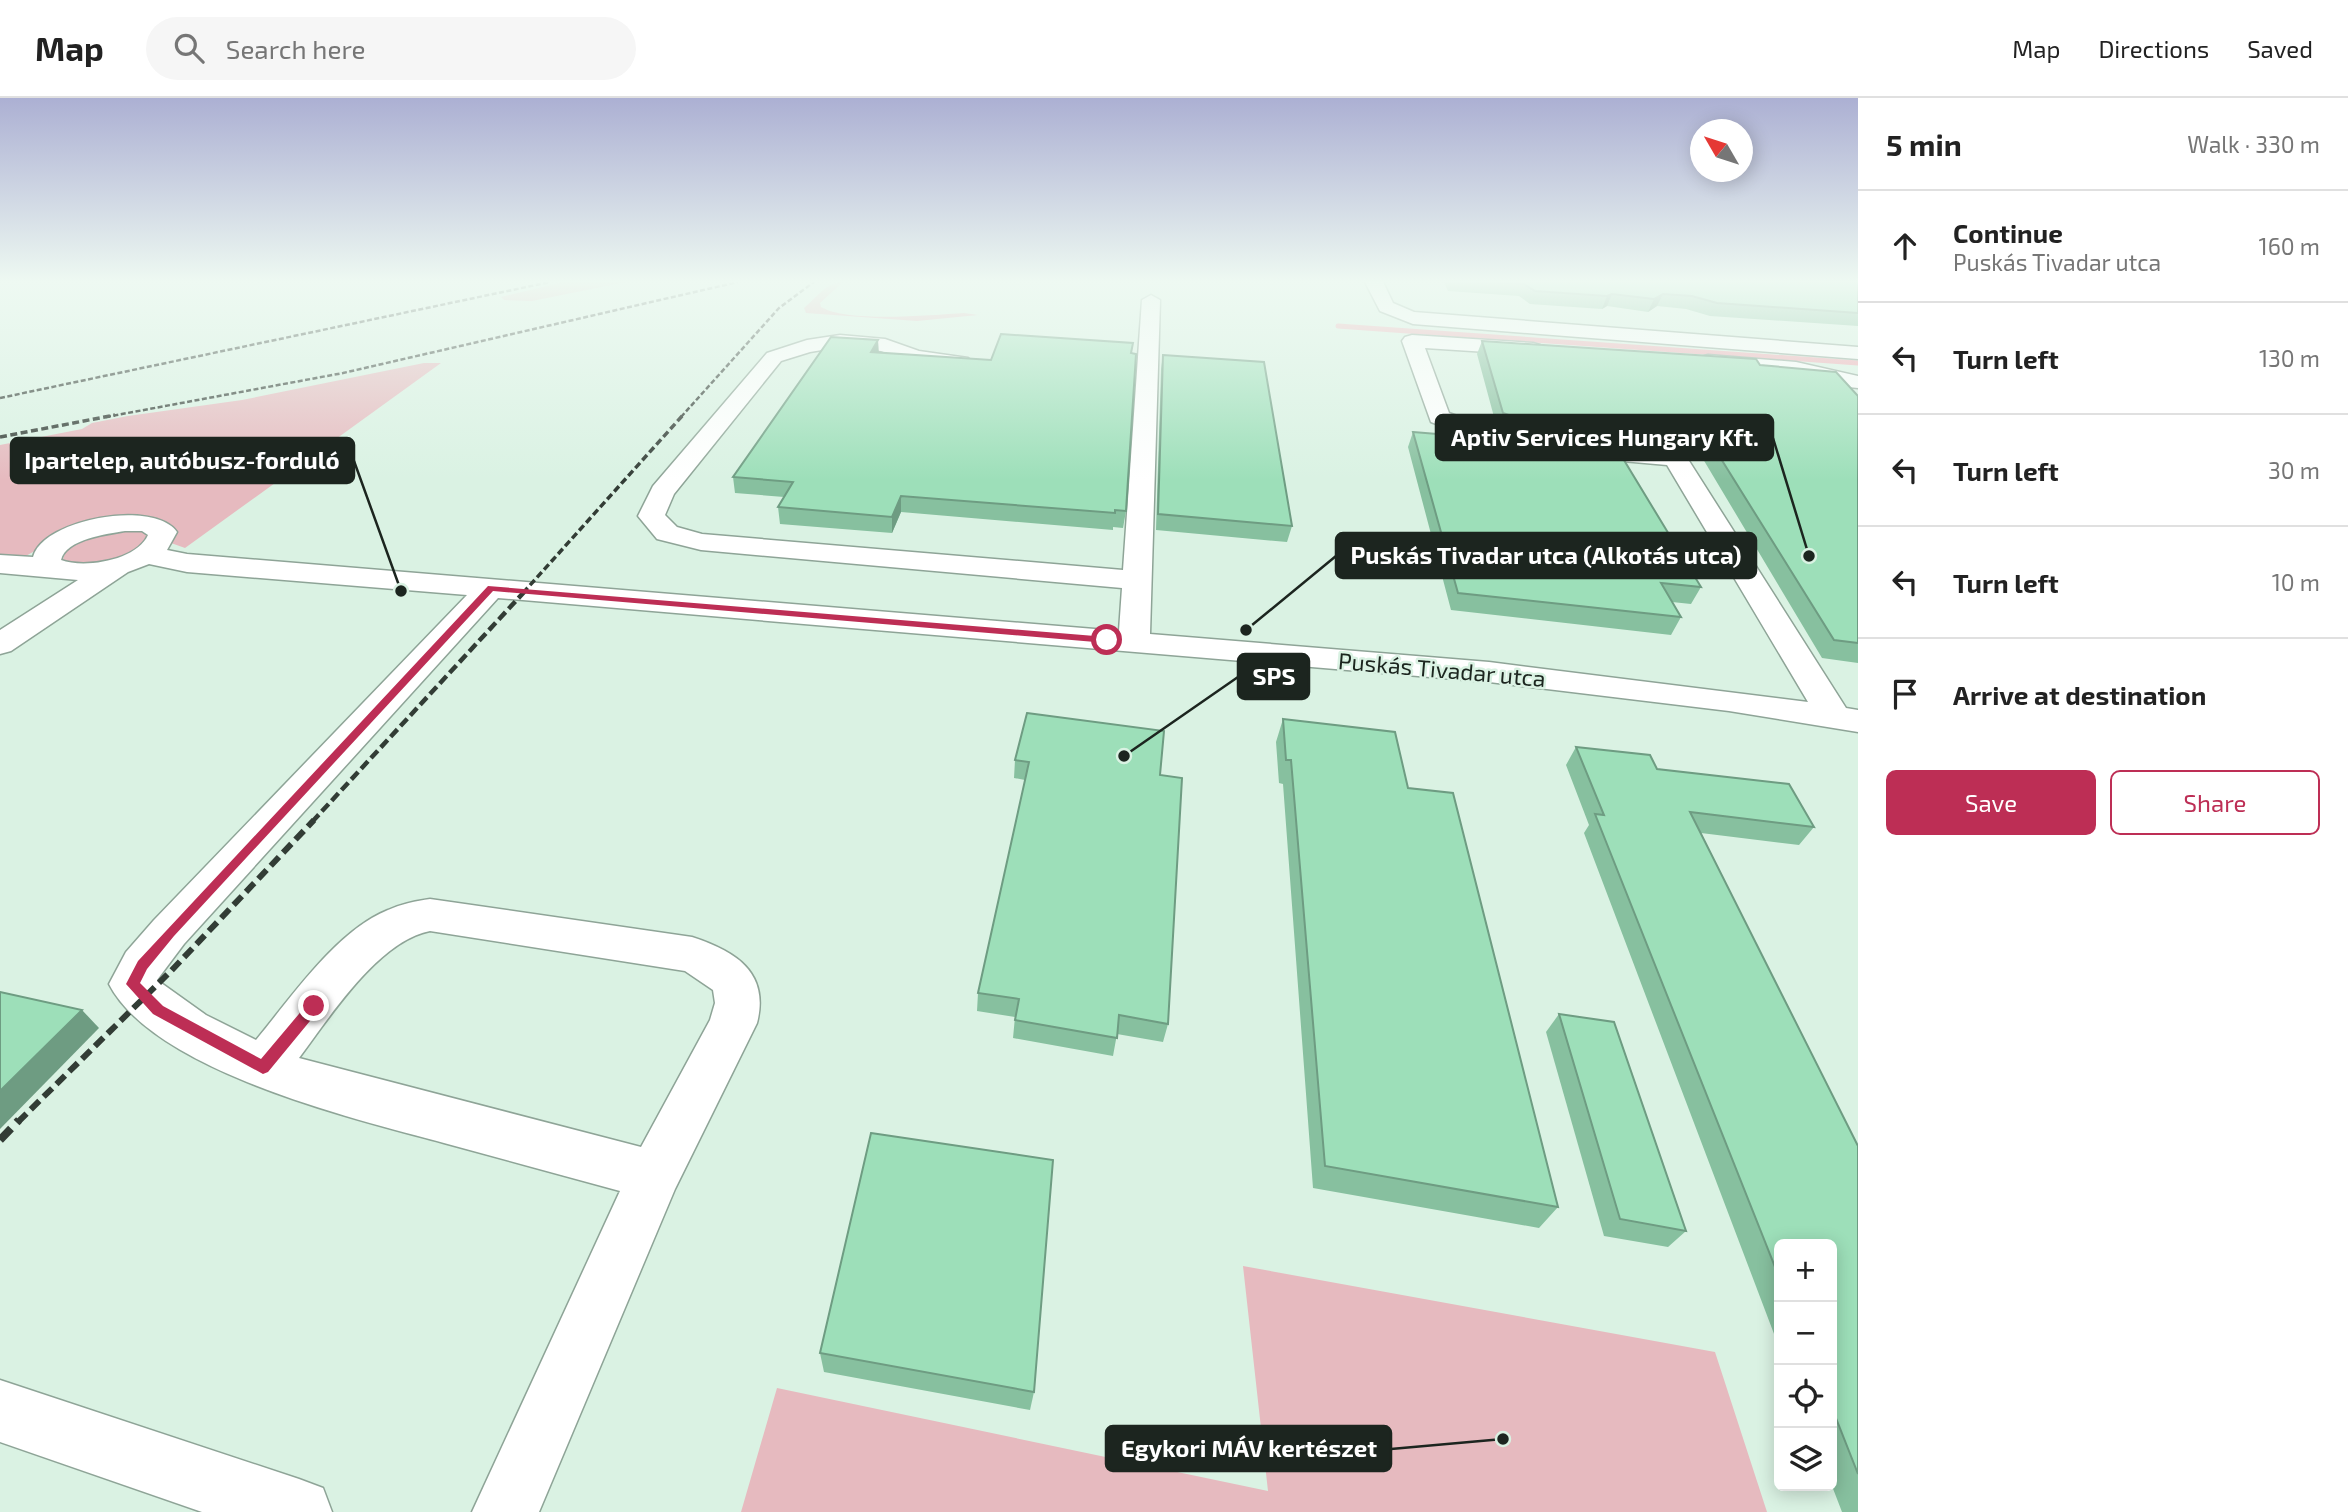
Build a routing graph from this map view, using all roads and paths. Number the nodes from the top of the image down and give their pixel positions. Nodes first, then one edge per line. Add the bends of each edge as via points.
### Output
1 (801, 348) edge
2 (892, 348) edge
3 (1142, 348) edge
4 (1414, 348) edge
5 (1511, 348) edge
6 (1791, 348) edge
7 (1858, 353) edge
8 (980, 363) edge
9 (1858, 382) edge
10 (136, 559) junction
11 (0, 564) edge
12 (50, 567) junction
13 (1137, 580) junction
14 (491, 588) junction
15 (1134, 642) junction
16 (0, 643) edge
17 (1846, 719) edge
18 (263, 1067) junction
19 (654, 1175) junction
20 (0, 1411) edge
21 (299, 1512) edge
22 (505, 1512) edge

1 - 13 street via 774,357 662,492 651,516 667,533 701,542
2 - 8 street via 915,357
3 - 13 street
4 - 17 street via 1439,417 1509,444 1675,458
5 - 9 street via 1796,368
6 - 7 street
10 - 12 street, Puskás Tivadar utca via 87,572
10 - 12 street via 160,542 161,529 148,523 125,523 87,530 47,554
10 - 14 street, Puskás Tivadar utca
10 - 16 street
11 - 12 street, Puskás Tivadar utca
13 - 15 street
14 - 15 street, Puskás Tivadar utca
14 - 18 street via 170,933 132,984 158,1010
15 - 17 street, Puskás Tivadar utca via 1489,672
18 - 19 street via 310,1085
18 - 19 street via 348,966 400,922 430,915 692,955 730,980 739,998 733,1023
19 - 22 street
20 - 21 street

